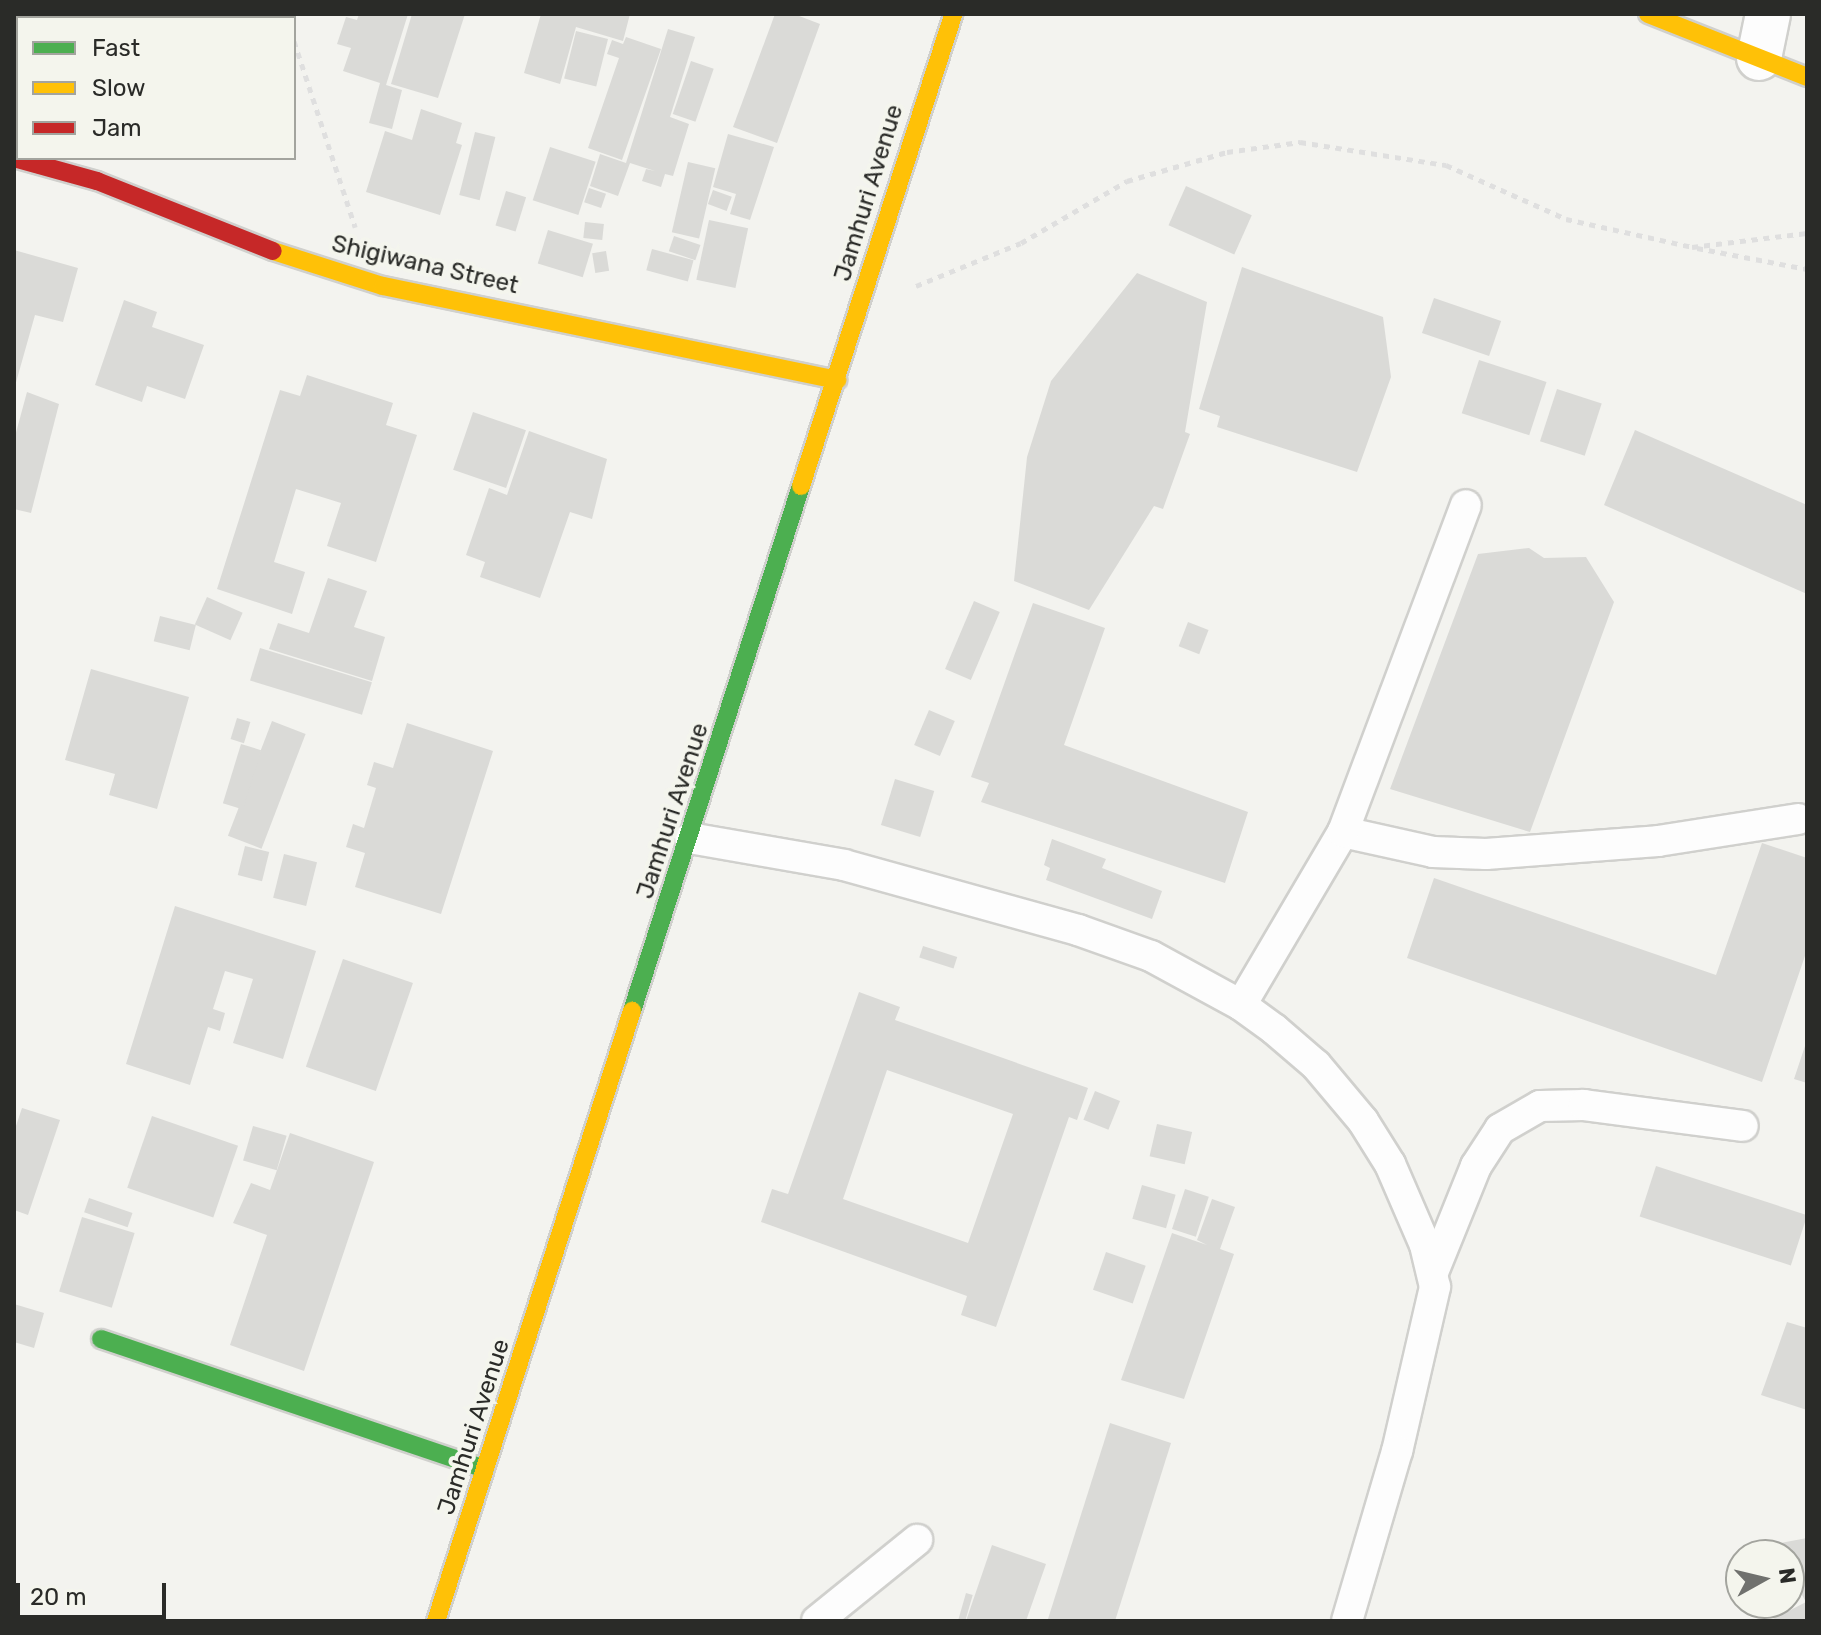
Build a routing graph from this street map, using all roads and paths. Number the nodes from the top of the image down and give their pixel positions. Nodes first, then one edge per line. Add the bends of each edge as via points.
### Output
1 (953, 14) edge
2 (1648, 14) edge
3 (1768, 14) edge
4 (296, 47) edge
5 (1759, 58) junction
6 (1807, 77) edge
7 (21, 160) edge
8 (1807, 233) edge
9 (1692, 247) junction
10 (1807, 269) edge
11 (383, 286) junction
12 (859, 309) junction
13 (837, 380) junction
14 (1466, 505) dead end
15 (1798, 819) dead end
16 (1343, 832) junction
17 (690, 838) junction
18 (1241, 1005) junction
19 (1743, 1126) dead end
20 (1434, 1270) junction
21 (101, 1339) dead end
22 (485, 1469) junction
23 (917, 1540) dead end
24 (436, 1621) edge
25 (817, 1621) edge
26 (1347, 1621) edge

1 - 12 street, Jamhuri Avenue
2 - 5 street
3 - 5 street
4 - 11 path via 344,200
5 - 6 street
7 - 11 street, Shigiwana Street via 97,181 264,248
8 - 9 path
9 - 10 path
9 - 12 path via 1566,219 1446,165 1300,142 1227,152 1127,181 1021,243
11 - 13 street, Shigiwana Street
12 - 13 street, Jamhuri Avenue
13 - 17 street, Jamhuri Avenue
14 - 16 lane
15 - 16 lane via 1658,841 1486,854 1433,852
16 - 18 lane
17 - 18 lane via 844,865 1078,930 1151,956
17 - 22 street, Jamhuri Avenue
18 - 20 lane via 1316,1065 1363,1121 1390,1164
19 - 20 lane via 1584,1105 1540,1106 1500,1129 1476,1166
20 - 26 lane via 1434,1299 1397,1451
21 - 22 street
22 - 24 street, Jamhuri Avenue
23 - 25 lane

